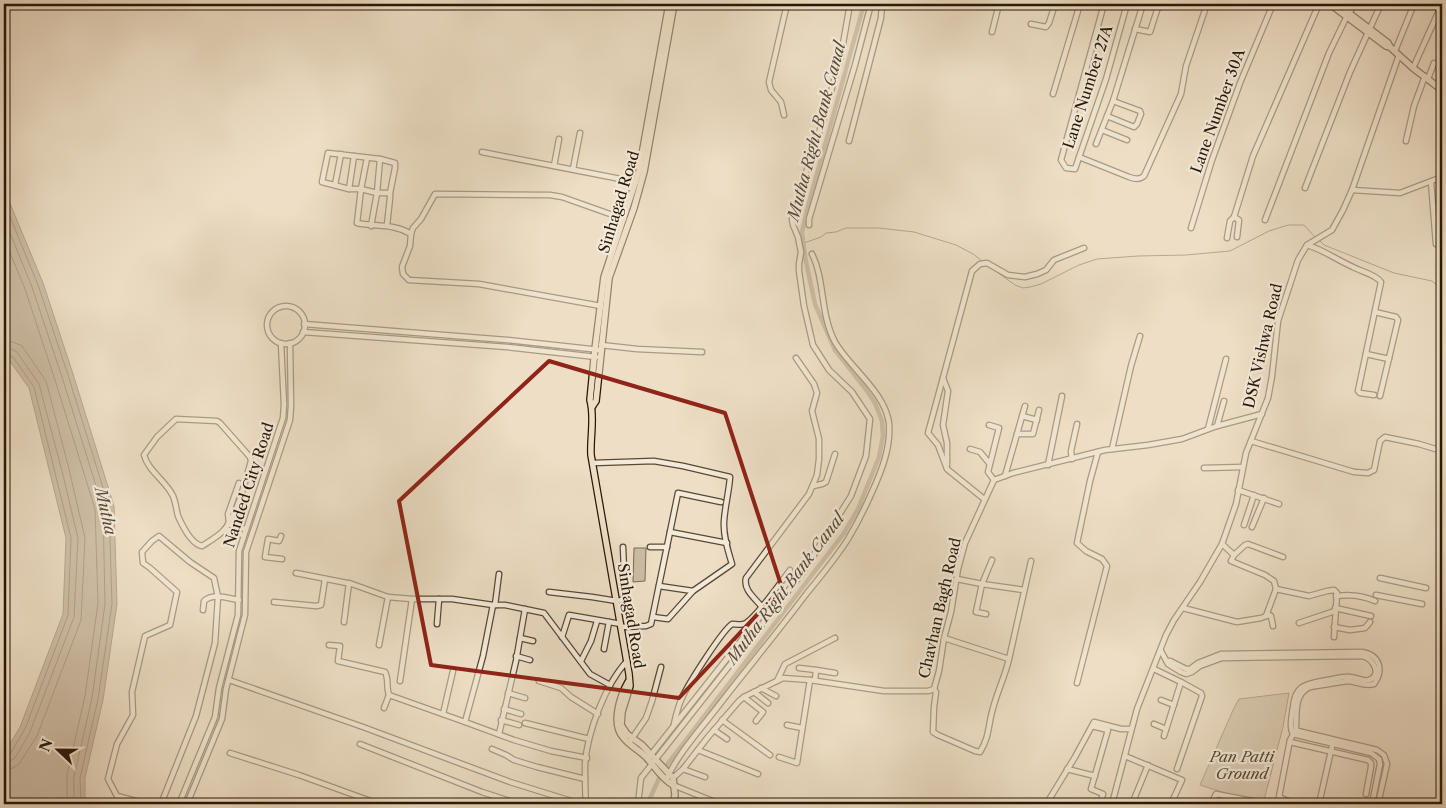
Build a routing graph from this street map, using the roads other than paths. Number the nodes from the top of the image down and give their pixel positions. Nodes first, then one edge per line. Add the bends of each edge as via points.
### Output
1 (669, 4) edge
2 (674, 4) edge
3 (787, 4) edge
4 (850, 4) edge
5 (871, 4) edge
6 (882, 4) edge
7 (999, 4) edge
8 (1055, 4) edge
9 (1080, 4) edge
10 (1104, 4) edge
11 (1127, 4) edge
12 (1144, 4) edge
13 (1207, 4) edge
14 (1273, 4) edge
15 (1319, 4) edge
16 (1330, 4) edge
17 (1337, 4) edge
18 (1355, 4) edge
19 (1381, 4) edge
20 (1414, 4) edge
21 (1442, 4) edge
22 (1158, 6) edge
23 (1348, 15) junction
24 (1031, 24) dead end
25 (1136, 29) junction
26 (1369, 31) junction
27 (992, 32) dead end
28 (664, 46) junction
29 (1395, 51) junction
30 (1434, 63) dead end
31 (1413, 68) junction
32 (1426, 78) junction
33 (1442, 78) edge
34 (1437, 86) junction
35 (1442, 90) edge
36 (1053, 94) dead end
37 (1113, 101) junction
38 (784, 115) dead end
39 (1107, 116) junction
40 (1102, 130) junction
41 (580, 133) dead end
42 (559, 140) dead end
43 (1127, 140) dead end
44 (1406, 140) dead end
45 (849, 141) dead end
46 (1096, 144) dead end
47 (646, 151) junction
48 (482, 152) dead end
49 (340, 154) junction
50 (354, 156) junction
51 (1079, 157) junction
52 (366, 158) junction
53 (380, 160) junction
54 (554, 166) junction
55 (573, 169) junction
56 (1442, 170) edge
57 (1441, 178) edge
58 (636, 182) junction
59 (1431, 182) junction
60 (335, 185) junction
61 (1305, 188) dead end
62 (349, 189) junction
63 (362, 189) junction
64 (1352, 190) junction
65 (376, 193) junction
66 (390, 193) junction
67 (1442, 202) edge
68 (1234, 217) junction
69 (624, 219) junction
70 (1264, 220) dead end
71 (387, 225) junction
72 (809, 225) dead end
73 (371, 226) junction
74 (1191, 228) dead end
75 (411, 234) junction
76 (1237, 237) dead end
77 (1227, 238) dead end
78 (1309, 244) junction
79 (1436, 244) dead end
80 (1084, 248) dead end
81 (615, 250) junction
82 (812, 254) dead end
83 (607, 278) junction
84 (601, 306) junction
85 (1375, 312) junction
86 (304, 324) junction
87 (303, 332) junction
88 (1140, 336) dead end
89 (516, 341) junction
90 (281, 343) junction
91 (290, 344) junction
92 (515, 348) junction
93 (599, 348) junction
94 (702, 352) dead end
95 (1366, 354) junction
96 (597, 357) junction
97 (796, 358) dead end
98 (1226, 359) dead end
99 (1388, 359) junction
100 (943, 378) junction
101 (1374, 395) dead end
102 (1062, 396) dead end
103 (1380, 396) dead end
104 (1224, 401) dead end
105 (1025, 406) dead end
106 (1039, 410) dead end
107 (1262, 414) junction
108 (1022, 416) junction
109 (1036, 420) junction
110 (1077, 424) dead end
111 (989, 425) dead end
112 (1216, 426) junction
113 (1208, 429) junction
114 (1017, 434) junction
115 (1251, 441) junction
116 (970, 449) dead end
117 (1112, 449) junction
118 (1442, 451) edge
119 (1098, 452) junction
120 (835, 454) dead end
121 (1072, 459) junction
122 (989, 463) junction
123 (593, 464) junction
124 (1048, 465) junction
125 (1243, 467) junction
126 (1204, 468) dead end
127 (947, 469) junction
128 (1005, 476) junction
129 (994, 480) junction
130 (239, 483) dead end
131 (813, 486) junction
132 (1238, 490) junction
133 (1254, 495) junction
134 (1264, 498) junction
135 (984, 499) junction
136 (721, 502) dead end
137 (1279, 504) dead end
138 (229, 523) junction
139 (1244, 525) dead end
140 (1252, 527) dead end
141 (225, 529) junction
142 (245, 530) junction
143 (670, 532) junction
144 (243, 535) junction
145 (281, 536) dead end
146 (727, 544) junction
147 (1222, 544) junction
148 (650, 546) dead end
149 (623, 547) dead end
150 (667, 547) junction
151 (1234, 555) junction
152 (1283, 557) dead end
153 (282, 559) dead end
154 (992, 560) dead end
155 (1031, 561) dead end
156 (790, 570) dead end
157 (296, 573) dead end
158 (499, 574) dead end
159 (1380, 578) dead end
160 (325, 579) junction
161 (957, 579) junction
162 (349, 584) junction
163 (982, 584) junction
164 (660, 586) junction
165 (1426, 588) dead end
166 (1276, 589) junction
167 (1024, 590) junction
168 (694, 591) junction
169 (548, 592) dead end
170 (1376, 595) dead end
171 (1336, 596) junction
172 (218, 597) junction
173 (388, 597) junction
174 (412, 599) junction
175 (439, 599) junction
176 (239, 600) junction
177 (617, 601) junction
178 (1375, 601) dead end
179 (274, 602) dead end
180 (1422, 604) dead end
181 (494, 605) junction
182 (762, 607) junction
183 (1183, 608) junction
184 (525, 609) junction
185 (202, 610) dead end
186 (1335, 610) junction
187 (1267, 613) junction
188 (986, 614) dead end
189 (1371, 616) dead end
190 (653, 617) junction
191 (598, 621) junction
192 (344, 622) dead end
193 (609, 622) junction
194 (1370, 622) dead end
195 (1299, 623) dead end
196 (437, 624) dead end
197 (621, 626) junction
198 (1273, 626) dead end
199 (1334, 627) junction
200 (562, 636) junction
201 (1334, 637) dead end
202 (520, 638) junction
203 (835, 638) dead end
204 (944, 638) junction
205 (533, 641) dead end
206 (379, 645) dead end
207 (329, 646) dead end
208 (604, 649) dead end
209 (1161, 651) junction
210 (1275, 655) junction
211 (516, 656) junction
212 (530, 660) dead end
213 (1009, 660) junction
214 (581, 661) junction
215 (627, 661) junction
216 (661, 667) dead end
217 (799, 668) dead end
218 (1154, 669) junction
219 (816, 670) junction
220 (453, 672) dead end
221 (835, 673) dead end
222 (229, 680) junction
223 (812, 680) junction
224 (1370, 680) junction
225 (400, 681) dead end
226 (539, 681) dead end
227 (777, 681) junction
228 (1181, 682) junction
229 (1077, 683) dead end
230 (1374, 684) junction
231 (610, 685) junction
232 (761, 688) junction
233 (934, 689) junction
234 (754, 692) junction
235 (508, 693) junction
236 (389, 695) junction
237 (776, 696) dead end
238 (744, 697) junction
239 (525, 698) dead end
240 (1161, 700) dead end
241 (768, 703) dead end
242 (1174, 705) junction
243 (217, 707) junction
244 (224, 708) junction
245 (384, 708) dead end
246 (504, 709) junction
247 (443, 714) junction
248 (521, 714) dead end
249 (598, 714) junction
250 (501, 720) junction
251 (722, 720) junction
252 (756, 721) dead end
253 (465, 722) junction
254 (525, 723) dead end
255 (1154, 724) dead end
256 (520, 725) dead end
257 (786, 725) dead end
258 (1092, 726) junction
259 (673, 727) junction
260 (802, 728) junction
261 (1132, 729) junction
262 (1166, 729) junction
263 (714, 730) junction
264 (1294, 730) junction
265 (499, 734) junction
266 (1164, 736) dead end
267 (588, 739) junction
268 (727, 739) dead end
269 (631, 741) junction
270 (1290, 742) junction
271 (1333, 742) junction
272 (360, 744) dead end
273 (492, 750) dead end
274 (698, 750) junction
275 (1331, 752) junction
276 (230, 754) dead end
277 (770, 755) dead end
278 (1124, 756) junction
279 (779, 757) dead end
280 (586, 758) junction
281 (651, 759) junction
282 (1148, 765) junction
283 (683, 769) junction
284 (1067, 769) junction
285 (1177, 769) dead end
286 (758, 774) dead end
287 (1095, 776) junction
288 (705, 777) dead end
289 (585, 779) junction
290 (672, 779) junction
291 (1366, 794) dead end
292 (147, 804) edge
293 (161, 804) edge
294 (179, 804) edge
295 (187, 804) edge
296 (379, 804) edge
297 (519, 804) edge
298 (581, 804) edge
299 (586, 804) edge
300 (638, 804) edge
301 (673, 804) edge
302 (720, 804) edge
303 (1050, 804) edge
304 (1100, 804) edge
305 (1112, 804) edge
306 (1132, 804) edge
307 (1171, 804) edge
308 (1210, 804) edge
309 (1267, 804) edge
310 (1290, 804) edge
311 (1319, 804) edge
312 (1372, 804) edge
313 (1378, 804) edge

1 - 28 main road, Sinhagad Road
2 - 28 main road, Sinhagad Road
3 - 38 street via 769,82 781,102
4 - 281 street via 836,72 792,225 802,252 799,271 813,345 829,370 852,392 870,419 866,456 851,496 803,572
5 - 72 street
6 - 45 street
7 - 27 street
8 - 24 street via 1046,27
9 - 36 street
10 - 51 street, Lane Number 27A via 1062,160 1066,168 1075,170
11 - 51 street, Lane Number 27A
12 - 22 street
12 - 25 street
13 - 51 street via 1186,66 1181,94 1144,176 1141,179 1129,177
14 - 74 street, Lane Number 30A via 1240,83
15 - 68 street via 1253,156
16 - 23 main road
17 - 23 main road
18 - 23 street
19 - 26 street
20 - 29 street
21 - 31 street
22 - 25 street via 1150,32
23 - 26 main road
23 - 70 street via 1329,53
25 - 37 street
26 - 29 main road
26 - 61 street
28 - 47 main road, Sinhagad Road
29 - 31 main road
29 - 64 street
30 - 32 street
31 - 32 main road
32 - 34 main road
32 - 44 street
33 - 34 street
34 - 35 main road
37 - 39 street
37 - 39 street via 1141,114 1134,126
39 - 40 street
40 - 43 street
40 - 46 street
41 - 55 street
42 - 54 street
47 - 58 main road, Sinhagad Road
47 - 81 main road, Sinhagad Road via 634,208
48 - 54 street
49 - 50 street
49 - 60 street
49 - 60 street via 328,153 323,175 322,182
50 - 52 street
50 - 62 street
52 - 53 street
52 - 63 street
53 - 65 street
53 - 66 street via 394,163
54 - 55 street
55 - 58 street
56 - 57 street
57 - 59 street
57 - 67 street
58 - 69 main road, Sinhagad Road
59 - 64 street via 1400,193
59 - 79 street
60 - 62 street
62 - 63 street
63 - 65 street
63 - 73 street via 357,223
64 - 78 street via 1332,230
65 - 66 street
65 - 73 street
66 - 71 street
68 - 76 street via 1239,220
68 - 77 street via 1230,221
69 - 75 street via 550,195 435,194
69 - 81 main road, Sinhagad Road
71 - 73 street
71 - 75 street
75 - 84 street via 402,267 409,280 479,284
78 - 85 street via 1380,280
78 - 107 street, DSK Vishwa Road via 1298,260 1278,321 1272,376
80 - 100 street via 1054,260 1046,270 1026,277 1008,275 984,263 972,271
81 - 83 main road, Sinhagad Road
82 - 290 street via 827,322 835,341 880,400 887,416 889,438 884,464 847,540 673,765
83 - 84 main road, Sinhagad Road
83 - 93 main road, Sinhagad Road
84 - 93 main road, Sinhagad Road
85 - 95 street
85 - 99 street via 1398,319
86 - 87 street
86 - 89 street
86 - 90 street via 301,314 292,308 282,307 273,312 268,321 268,332
87 - 91 street
87 - 92 street
88 - 117 street
89 - 92 street
89 - 93 street
90 - 91 street
90 - 142 street, Nanded City Road via 283,418
91 - 222 street, Nanded City Road via 290,420 246,552 245,616
92 - 96 street
93 - 94 street
93 - 96 main road, Sinhagad Road
95 - 99 street
95 - 101 street via 1358,391
96 - 123 main road, Sinhagad Road via 596,401 592,407 590,442
97 - 131 street via 817,393 812,411 819,440 819,459
98 - 113 street
99 - 103 street
100 - 127 street via 948,391 943,425
100 - 127 street via 928,433 938,445
102 - 124 street
104 - 112 street
105 - 108 street
106 - 109 street
107 - 112 street
107 - 115 street, DSK Vishwa Road
108 - 109 street
108 - 114 street
109 - 114 street via 1033,434
110 - 121 street
111 - 122 street via 999,428
112 - 113 street
113 - 117 street via 1182,438
114 - 128 street
115 - 118 street via 1368,474 1374,470 1380,441 1385,437
115 - 125 street, DSK Vishwa Road
116 - 122 street via 980,452
117 - 119 street
119 - 121 street
119 - 229 street via 1077,543 1102,559 1107,566
120 - 131 street via 826,482
121 - 124 street
122 - 129 street via 988,472
123 - 146 street via 654,461 730,477 724,523
123 - 177 main road, Sinhagad Road
124 - 128 street
125 - 126 street
125 - 132 street, DSK Vishwa Road
127 - 135 street
128 - 129 street
129 - 135 street, Chavhan Bagh Road
130 - 138 street via 228,514
131 - 182 street via 746,578 745,584 752,597
132 - 133 street
132 - 147 street, DSK Vishwa Road
133 - 134 street
133 - 139 street
134 - 137 street
134 - 140 street
135 - 161 street, Chavhan Bagh Road via 966,543
136 - 143 street via 678,494
138 - 141 street
138 - 141 street via 238,503 250,457 217,421 176,420 157,437 144,454 145,459 167,486 182,524 198,545 202,546
138 - 142 street
141 - 144 street
142 - 144 street, Nanded City Road
143 - 146 street
143 - 150 street
144 - 176 street, Nanded City Road via 239,551
145 - 153 street via 279,541 268,539 265,557
146 - 168 street via 732,564
147 - 151 street
147 - 183 street, DSK Vishwa Road
148 - 150 street
149 - 177 street via 625,594 622,600
150 - 164 street
151 - 152 street via 1248,544
151 - 166 street via 1231,561 1265,575 1274,582
154 - 163 street
155 - 167 street
156 - 182 street
157 - 160 street
158 - 181 street
159 - 165 street
160 - 162 street
160 - 179 street via 321,605
161 - 163 street
161 - 204 street, Chavhan Bagh Road
162 - 173 street
162 - 192 street
163 - 167 street
163 - 188 street via 976,612
164 - 168 street
164 - 190 street
166 - 171 street via 1309,596 1334,590
166 - 187 street
167 - 213 street
168 - 190 street via 668,618
169 - 177 street
170 - 180 street
171 - 178 street via 1347,594
171 - 186 street
172 - 176 street
172 - 185 street via 207,598
172 - 292 street via 214,578 159,536 142,552 143,563 177,592 170,625 145,636 132,692 133,715 117,744 108,779 118,796
172 - 293 street via 215,644 196,716
173 - 174 street
173 - 206 street
174 - 175 street
174 - 225 street
175 - 181 street
175 - 196 street
176 - 243 street, Nanded City Road
177 - 197 main road, Sinhagad Road
181 - 184 street
181 - 253 street
182 - 259 street via 758,618
182 - 259 street via 746,622 728,627 683,696
183 - 187 street via 1237,622
183 - 209 street, DSK Vishwa Road
184 - 200 street via 544,612
184 - 202 street
186 - 189 street
186 - 195 street
186 - 199 street
187 - 198 street
190 - 197 street via 651,624 646,626
191 - 193 street
191 - 200 street via 569,616
191 - 214 street
193 - 197 street
193 - 208 street
194 - 199 street via 1365,628
197 - 215 main road, Sinhagad Road
199 - 201 street
200 - 214 street
202 - 205 street
202 - 211 street
203 - 227 street via 785,664
204 - 213 street
204 - 233 street, Chavhan Bagh Road
207 - 236 street via 340,646 338,661 385,672
209 - 210 street via 1167,661 1186,670 1221,654
209 - 218 street, DSK Vishwa Road
210 - 224 street via 1368,657 1375,666 1374,677
210 - 230 street via 1370,653 1379,665
211 - 212 street
211 - 235 street
213 - 233 street via 992,712 989,733 980,752 933,732
214 - 231 street via 590,674
215 - 231 street
215 - 269 main road, Sinhagad Road via 629,680 616,721 618,731
216 - 269 street via 646,718
217 - 219 street
218 - 228 street
218 - 261 street, DSK Vishwa Road
219 - 221 street
219 - 223 street
220 - 247 street
222 - 244 street, Nanded City Road
222 - 298 street via 510,782
223 - 227 street, Chavhan Bagh Road via 782,678
223 - 233 street, Chavhan Bagh Road via 884,691
223 - 260 street
224 - 230 street
224 - 264 street via 1346,677 1302,686 1295,696
226 - 249 street via 561,688
227 - 232 street, Chavhan Bagh Road
228 - 242 street
228 - 285 street via 1202,696
230 - 264 street via 1367,686 1347,681 1310,687 1299,697
231 - 249 street
232 - 234 street, Chavhan Bagh Road
232 - 237 street
234 - 238 street, Chavhan Bagh Road
234 - 241 street
235 - 239 street
235 - 246 street
236 - 245 street
236 - 247 street
238 - 251 street, Chavhan Bagh Road
238 - 252 street via 763,712
240 - 242 street
242 - 262 street
243 - 244 street
243 - 294 street, Nanded City Road
244 - 295 street, Nanded City Road
246 - 248 street
246 - 250 street
247 - 253 street
249 - 267 street
250 - 256 street
250 - 265 street
251 - 263 street, Chavhan Bagh Road
251 - 277 street
253 - 265 street
254 - 267 street
255 - 262 street
257 - 260 street
258 - 261 street via 1094,722
258 - 284 street
258 - 287 street via 1108,730
259 - 281 street
260 - 279 street via 797,762
261 - 278 street, DSK Vishwa Road
262 - 266 street
263 - 268 street
263 - 274 street, Chavhan Bagh Road
264 - 270 street
264 - 271 street
265 - 280 street via 551,751
267 - 280 street
269 - 281 main road, Sinhagad Road
270 - 275 street
270 - 310 street via 1279,797
271 - 275 street
271 - 312 street via 1379,758
271 - 313 street via 1377,750 1384,755 1387,764
272 - 297 street
273 - 289 street via 529,765
274 - 283 street, Chavhan Bagh Road
274 - 286 street
275 - 291 street via 1371,763
275 - 311 street
276 - 296 street
278 - 282 street
278 - 305 street, DSK Vishwa Road
280 - 289 street
281 - 290 main road, Sinhagad Road
281 - 290 main road, Sinhagad Road via 666,780
281 - 300 street via 641,778
282 - 306 street
282 - 307 street via 1182,780
283 - 288 street
283 - 290 street, Chavhan Bagh Road
284 - 287 street
284 - 303 street via 1047,803
287 - 304 street via 1091,789 1104,794
289 - 299 street
290 - 301 main road
290 - 302 street
308 - 309 street via 1216,794
309 - 310 street

